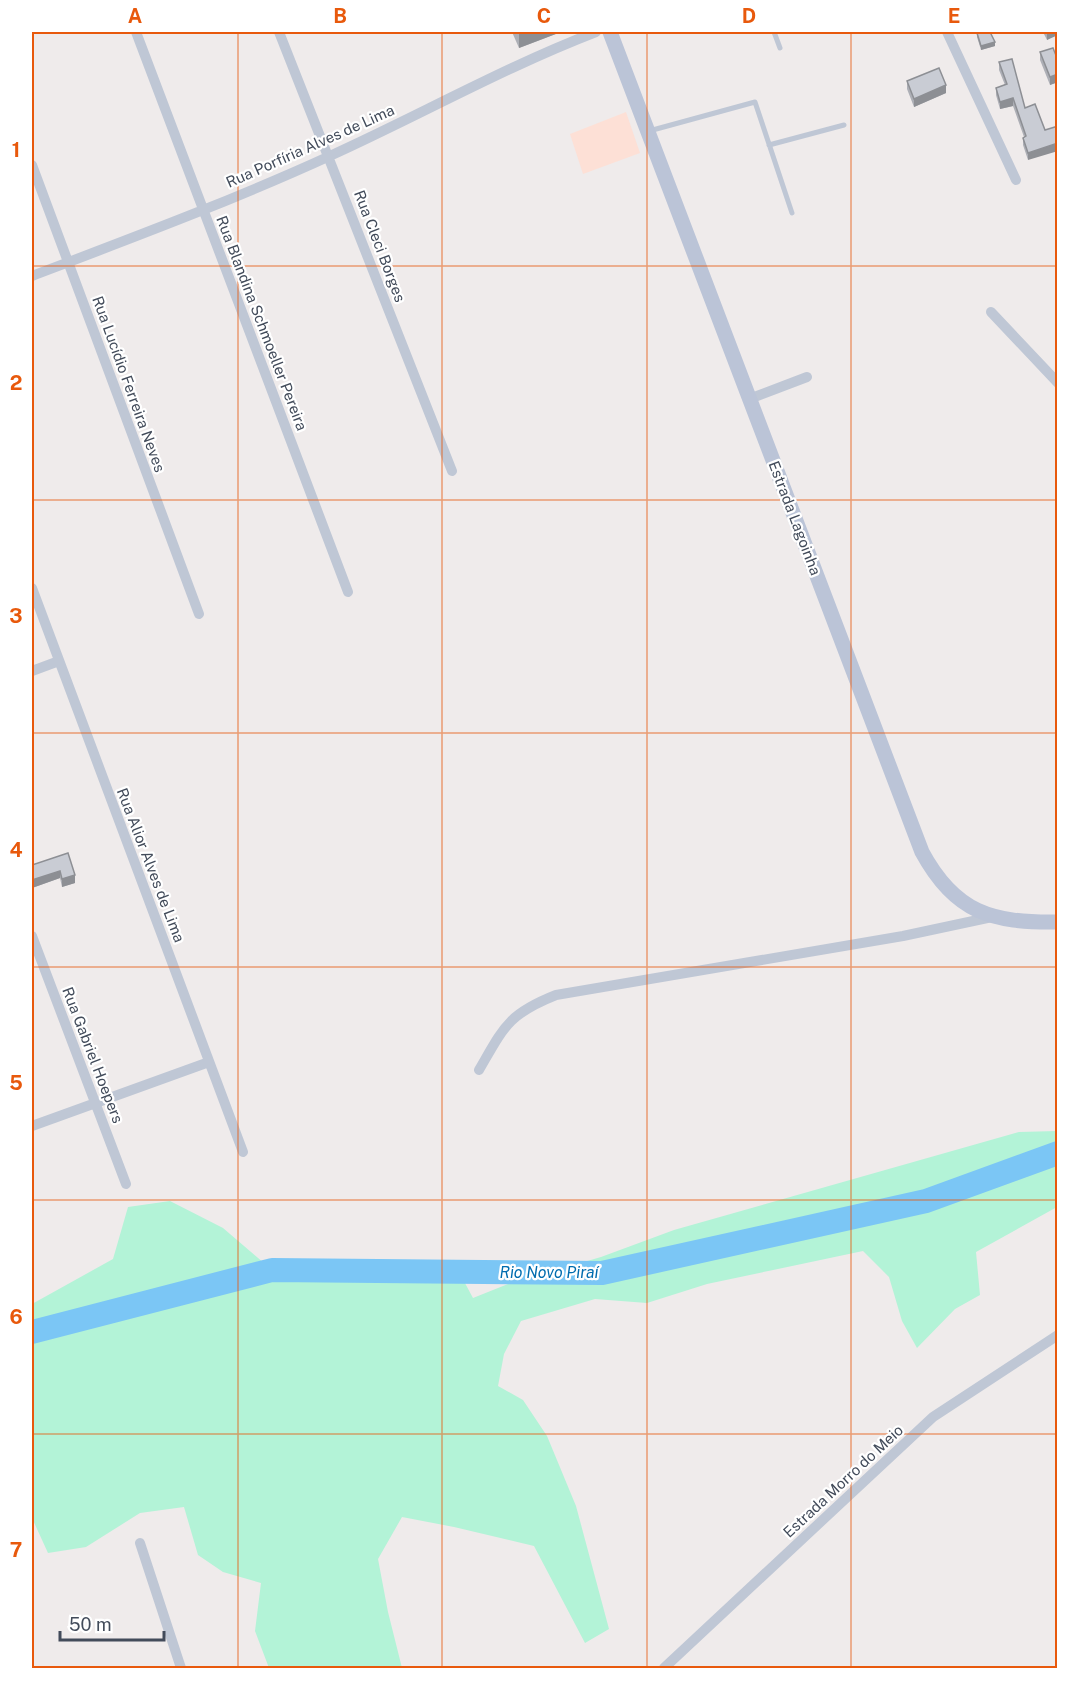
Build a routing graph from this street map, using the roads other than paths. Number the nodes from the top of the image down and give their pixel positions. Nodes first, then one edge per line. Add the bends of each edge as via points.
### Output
1 (136, 32) edge
2 (279, 32) edge
3 (596, 32) edge
4 (610, 32) edge
5 (774, 32) edge
6 (947, 32) edge
7 (780, 48) dead end
8 (844, 125) dead end
9 (648, 131) junction
10 (769, 144) junction
11 (329, 157) junction
12 (32, 165) edge
13 (1016, 180) dead end
14 (203, 209) junction
15 (792, 213) dead end
16 (68, 262) junction
17 (32, 276) edge
18 (991, 312) dead end
19 (807, 377) dead end
20 (1058, 383) edge
21 (750, 399) junction
22 (452, 471) dead end
23 (32, 588) edge
24 (348, 592) dead end
25 (199, 614) dead end
26 (59, 661) junction
27 (32, 671) edge
28 (992, 917) junction
29 (1058, 922) edge
30 (32, 936) edge
31 (209, 1062) junction
32 (479, 1070) dead end
33 (95, 1103) junction
34 (32, 1126) edge
35 (243, 1152) dead end
36 (126, 1184) dead end
37 (1058, 1335) edge
38 (140, 1543) dead end
39 (181, 1668) edge
40 (664, 1668) edge

1 - 14 street, Rua Blandina Schmoeller Pereira
2 - 11 street, Rua Cleci Borges
3 - 11 street, Rua Porfíria Alves de Lima via 543,52
4 - 9 main road, Estrada Lagoinha
5 - 7 lane
6 - 13 street
8 - 10 lane
9 - 10 lane via 755,102
9 - 21 main road, Estrada Lagoinha
10 - 15 lane
11 - 14 street, Rua Porfíria Alves de Lima
11 - 22 street, Rua Cleci Borges
12 - 16 street, Rua Lucídio Ferreira Neves
14 - 16 street, Rua Porfíria Alves de Lima
14 - 24 street, Rua Blandina Schmoeller Pereira
16 - 17 street, Rua Porfíria Alves de Lima
16 - 25 street, Rua Lucídio Ferreira Neves
18 - 20 street
19 - 21 street
21 - 28 main road, Estrada Lagoinha via 922,852 942,884 958,900
23 - 26 street, Rua Alior Alves de Lima
26 - 27 street
26 - 31 street, Rua Alior Alves de Lima
28 - 29 main road, Estrada Lagoinha
28 - 32 street via 903,936 556,995 511,1019
30 - 33 street, Rua Gabriel Hoepers
31 - 33 street
31 - 35 street, Rua Alior Alves de Lima
33 - 34 street
33 - 36 street, Rua Gabriel Hoepers
37 - 40 street, Estrada Morro do Meio via 933,1417
38 - 39 street

